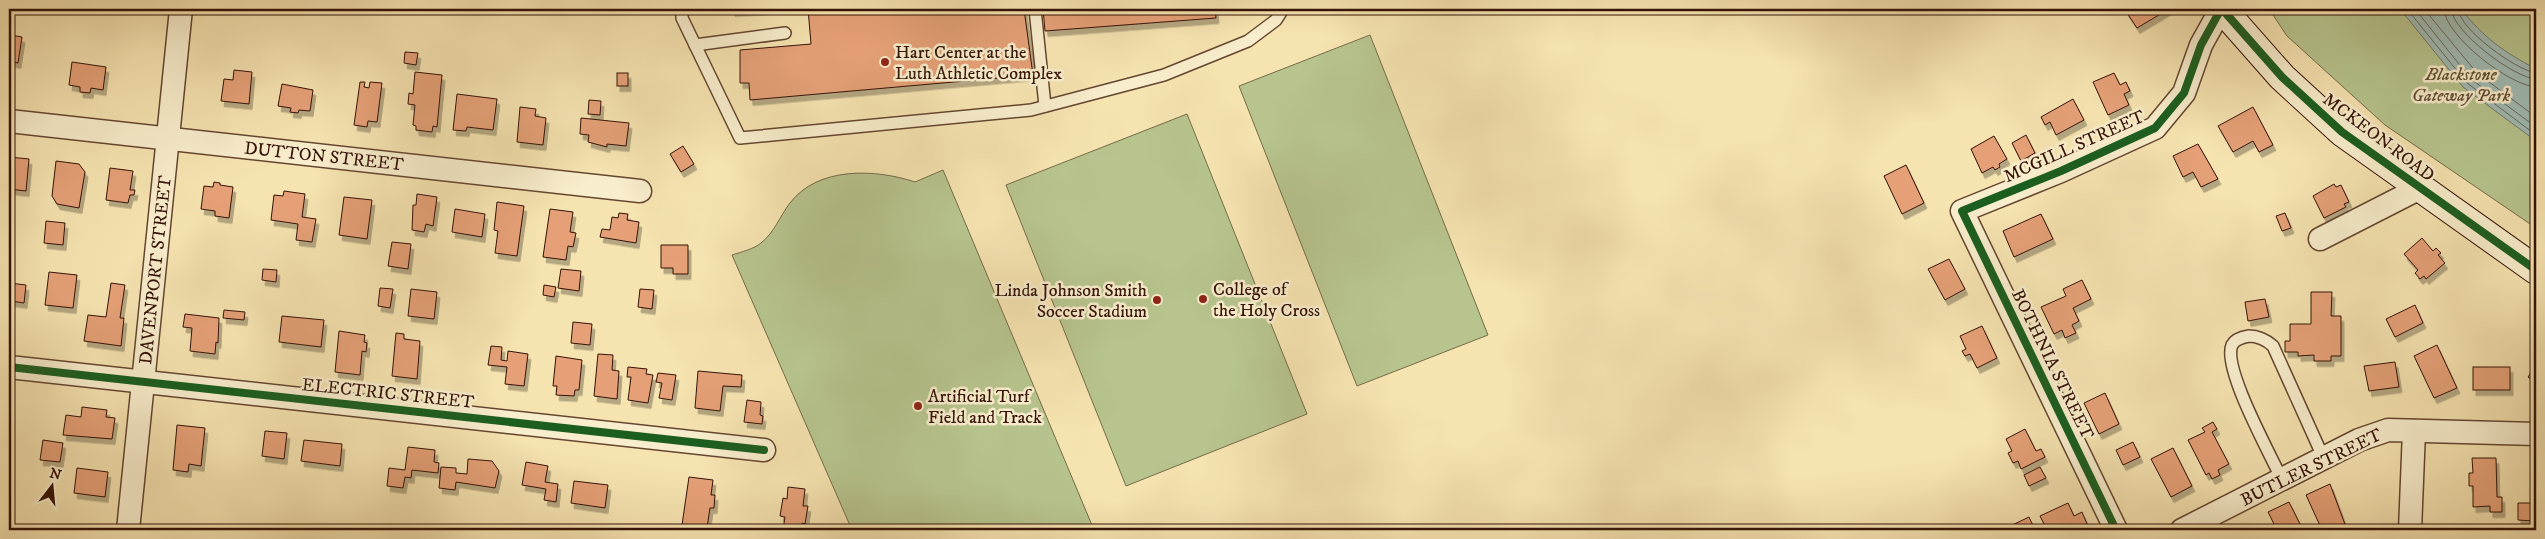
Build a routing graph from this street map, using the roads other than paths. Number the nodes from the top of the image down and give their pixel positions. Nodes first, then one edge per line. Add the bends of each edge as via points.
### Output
1 (181, 9) edge
2 (682, 9) edge
3 (1035, 9) edge
4 (1283, 9) edge
5 (2222, 9) edge
6 (785, 33) dead end
7 (695, 45) junction
8 (1045, 106) junction
9 (9, 121) edge
10 (169, 139) junction
11 (2420, 188) junction
12 (640, 191) dead end
13 (1962, 211) joint
14 (2320, 240) dead end
15 (2536, 270) edge
16 (9, 367) edge
17 (142, 380) junction
18 (2414, 431) junction
19 (2536, 434) edge
20 (764, 450) dead end
21 (2324, 459) junction
22 (2282, 480) junction
23 (128, 530) edge
24 (2116, 530) edge
25 (2182, 530) edge
26 (2410, 530) edge

1 - 10 street, DAVENPORT STREET
2 - 7 lane via 682,18
3 - 8 lane
4 - 8 lane via 1276,20 1248,41 1164,75
5 - 11 main road, MCKEON ROAD via 2282,78 2342,132
5 - 13 street, MCGILL STREET via 2201,45 2184,93 2155,128
6 - 7 lane
7 - 8 lane via 740,138 1031,110
9 - 10 street, DUTTON STREET
10 - 12 street, DUTTON STREET
10 - 17 street, DAVENPORT STREET
11 - 14 street
11 - 15 main road, MCKEON ROAD
13 - 24 street, BOTHNIA STREET
16 - 17 street, ELECTRIC STREET
17 - 20 street, ELECTRIC STREET
17 - 23 street, DAVENPORT STREET
18 - 19 street, BUTLER STREET
18 - 21 street, BUTLER STREET via 2388,430 2358,440
18 - 26 street
21 - 22 street, BUTLER STREET
21 - 22 lane via 2273,346 2248,336 2236,340 2231,357 2236,380
22 - 25 street, BUTLER STREET

